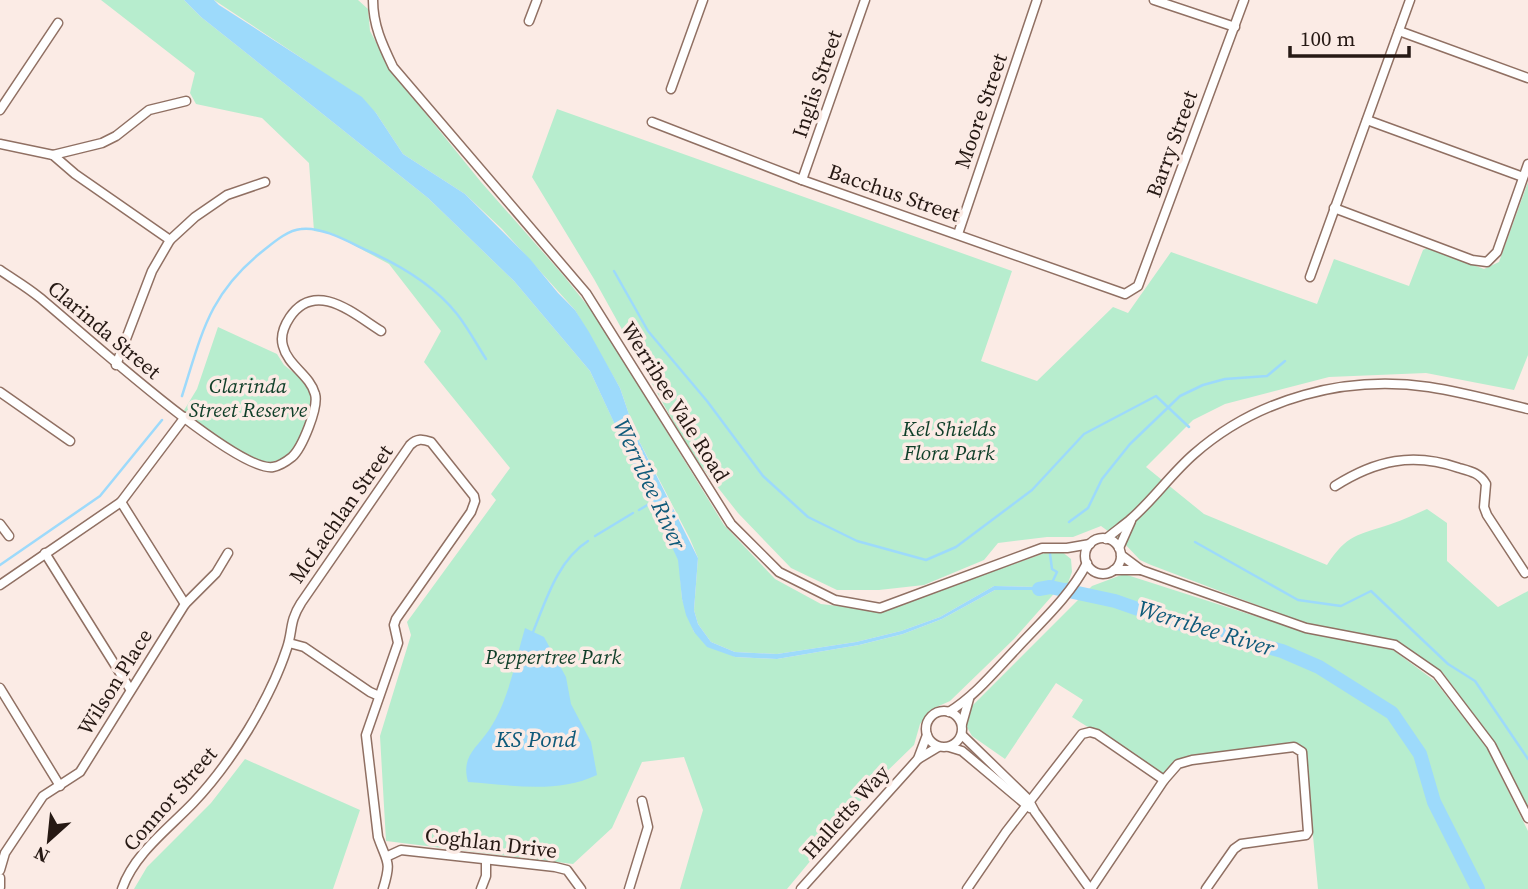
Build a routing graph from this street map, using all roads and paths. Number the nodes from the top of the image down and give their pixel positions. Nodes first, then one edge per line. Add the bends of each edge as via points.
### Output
1 (373, 0) edge
2 (537, 0) edge
3 (703, 0) edge
4 (865, 0) edge
5 (1037, 0) edge
6 (1154, 0) edge
7 (1244, 0) edge
8 (1410, 0) edge
9 (529, 21) dead end
10 (58, 23) dead end
11 (1235, 27) junction
12 (1399, 31) junction
13 (1528, 78) edge
14 (671, 89) dead end
15 (186, 101) dead end
16 (0, 110) edge
17 (1367, 120) junction
18 (652, 122) dead end
19 (0, 144) edge
20 (53, 155) junction
21 (1528, 164) edge
22 (1523, 177) junction
23 (802, 180) junction
24 (265, 182) dead end
25 (1334, 208) junction
26 (958, 234) junction
27 (170, 240) junction
28 (0, 270) edge
29 (1310, 277) dead end
30 (1125, 294) joint
31 (381, 331) dead end
32 (116, 365) junction
33 (0, 392) edge
34 (1528, 409) edge
35 (185, 417) junction
36 (70, 441) dead end
37 (1335, 486) dead end
38 (121, 502) junction
39 (1132, 519) junction
40 (0, 524) edge
41 (9, 536) dead end
42 (1106, 538) junction
43 (1090, 544) junction
44 (1067, 548) junction
45 (1120, 551) junction
46 (45, 553) junction
47 (228, 553) dead end
48 (1086, 560) junction
49 (1114, 570) junction
50 (1141, 570) junction
51 (1099, 573) junction
52 (1527, 574) edge
53 (0, 585) edge
54 (1074, 587) junction
55 (185, 604) junction
56 (289, 643) junction
57 (0, 688) edge
58 (130, 689) junction
59 (267, 696) joint
60 (379, 696) junction
61 (969, 699) junction
62 (949, 712) junction
63 (962, 723) junction
64 (926, 735) junction
65 (962, 735) junction
66 (938, 747) junction
67 (950, 747) junction
68 (918, 759) junction
69 (1164, 780) junction
70 (60, 786) junction
71 (642, 801) dead end
72 (1030, 806) junction
73 (1528, 818) edge
74 (388, 856) junction
75 (486, 860) junction
76 (0, 870) edge
77 (0, 878) edge
78 (0, 887) edge
79 (122, 889) edge
80 (383, 889) edge
81 (481, 889) edge
82 (581, 889) edge
83 (629, 889) edge
84 (801, 889) edge
85 (967, 889) edge
86 (1091, 889) edge
87 (1206, 889) edge

1 - 44 street, Werribee Vale Road via 378,37 393,66 586,293 731,524 779,572 835,600 880,608 1042,548
2 - 9 street
3 - 14 street
4 - 23 street, Inglis Street
5 - 26 street, Moore Street
6 - 11 street
7 - 11 street, Barry Street
8 - 12 street
10 - 16 street
11 - 30 street, Barry Street via 1138,286
12 - 13 street
12 - 17 street
15 - 20 street via 149,110 102,144
17 - 22 street
17 - 25 street
18 - 23 street, Bacchus Street
19 - 20 street
20 - 27 street
21 - 22 street
22 - 25 street via 1497,252 1487,262
23 - 26 street, Bacchus Street
24 - 27 street via 227,195
25 - 29 street
26 - 30 street, Bacchus Street
27 - 32 street via 152,271
28 - 32 street, Clarinda Street via 38,296
31 - 35 street, Clarinda Street via 336,302 312,300 292,314 282,332 282,344 289,361 315,393 316,402 297,451 281,464 253,464
32 - 35 street, Clarinda Street
33 - 36 street
34 - 39 street via 1428,387 1382,384 1333,387 1289,399 1229,426 1194,454
35 - 38 street
37 - 52 street via 1366,469 1419,459 1477,474 1486,489 1487,514
38 - 46 street
38 - 55 street
39 - 42 street
39 - 45 street
40 - 41 street
42 - 43 street
42 - 45 street
43 - 44 street, Werribee Vale Road
43 - 48 street
44 - 48 street
45 - 49 street
45 - 50 street
46 - 53 street
46 - 58 street
47 - 55 street, Wilson Place via 216,573
48 - 51 street
48 - 54 street
49 - 50 street
49 - 51 street
50 - 73 street via 1306,628 1395,645 1437,674 1491,745
51 - 54 street
54 - 61 street
55 - 58 street, Wilson Place
56 - 59 street, McLachlan Street
56 - 60 street via 304,647
56 - 60 street, McLachlan Street via 290,627 301,603 410,445 419,440 431,443 475,501 396,619 398,643
57 - 70 street
58 - 70 street, Wilson Place via 79,772
59 - 79 street, Connor Street via 222,769 142,855
60 - 74 street, McLachlan Street via 366,735 379,837
61 - 62 street
61 - 63 street
62 - 63 street
62 - 64 street via 938,712 929,719
63 - 65 street
64 - 66 street
64 - 68 street, Halletts Way
65 - 67 street
65 - 72 street
66 - 67 street
66 - 68 street, Halletts Way
67 - 72 street via 962,751
68 - 84 street, Halletts Way
69 - 72 street via 1097,734 1085,733
69 - 86 street
69 - 87 street via 1178,764 1200,758 1294,747 1302,752 1306,835 1241,844
70 - 76 street, Wilson Place via 43,796 5,853
71 - 83 street via 648,827
72 - 85 street
72 - 86 street
74 - 75 street, Coghlan Drive via 401,850
74 - 80 street, McLachlan Street
75 - 81 street
75 - 82 street, Coghlan Drive via 567,870
77 - 78 street

